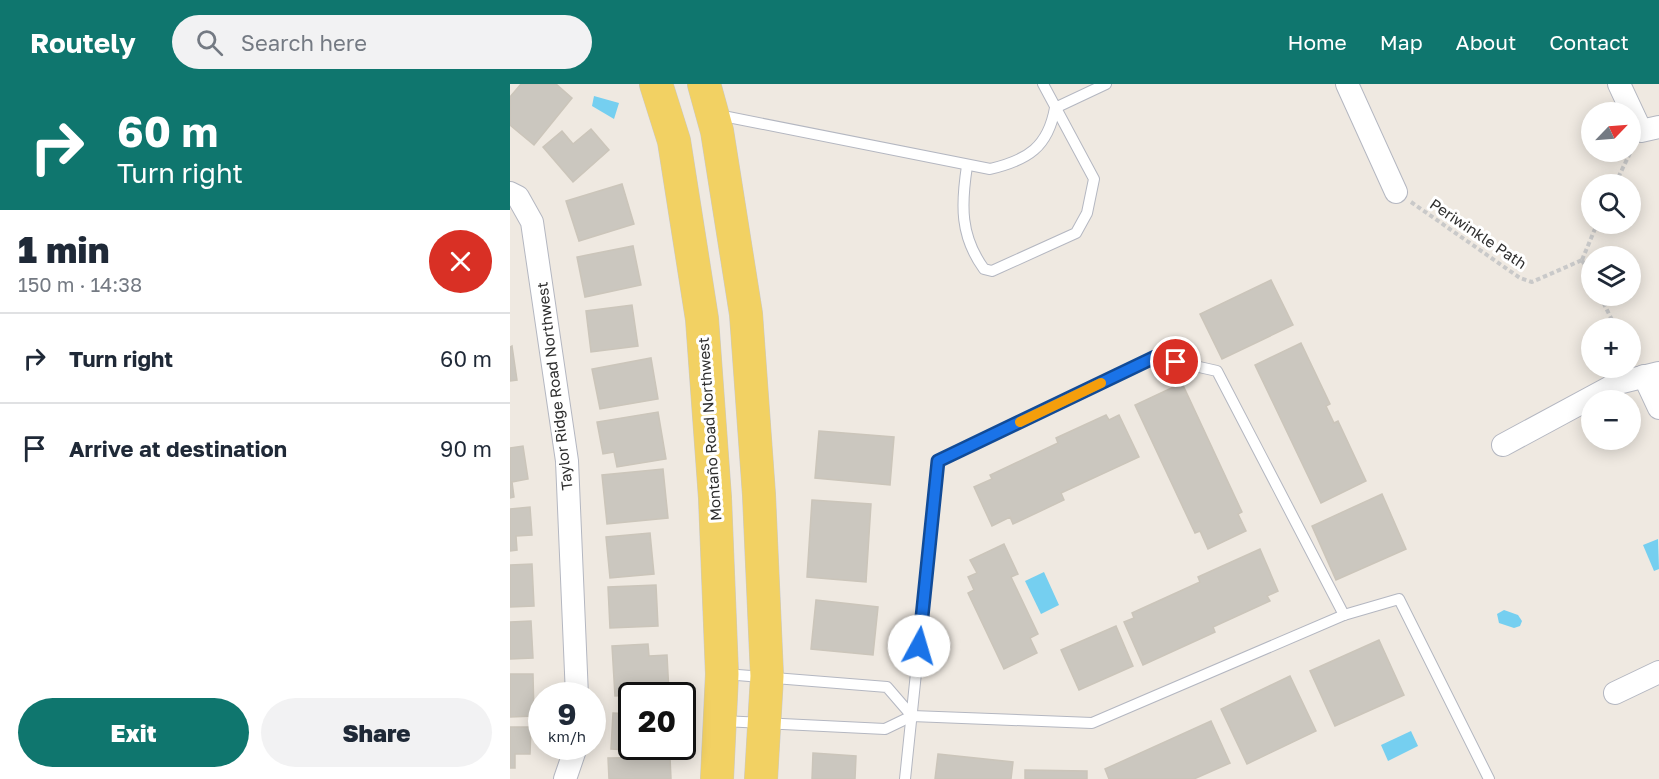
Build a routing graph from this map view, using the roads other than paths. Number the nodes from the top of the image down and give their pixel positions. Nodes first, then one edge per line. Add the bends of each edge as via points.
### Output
1 (656, 84) edge
2 (1043, 84) edge
3 (1106, 84) edge
4 (1347, 84) edge
5 (1619, 84) edge
6 (709, 99) edge
7 (1055, 108) junction
8 (1650, 129) edge
9 (967, 166) junction
10 (1396, 192) road end
11 (510, 193) edge
12 (1652, 374) edge
13 (1659, 408) edge
14 (1503, 445) dead end
15 (1344, 615) junction
16 (1659, 672) edge
17 (722, 674) junction
18 (767, 676) junction
19 (576, 682) edge
20 (1615, 693) dead end
21 (912, 716) junction
22 (720, 721) junction
23 (765, 722) junction
24 (572, 760) edge
25 (565, 779) edge
26 (717, 779) edge
27 (761, 779) edge
28 (905, 779) edge
29 (1489, 779) edge

1 - 17 main road, Montaño Road Northwest via 674,141 702,319
2 - 7 lane
3 - 7 lane
4 - 10 street
5 - 8 street
6 - 9 lane
6 - 18 main road via 746,314
7 - 9 lane via 1051,130 1036,149 1016,163 990,169
7 - 9 lane via 1094,179 1087,213 1076,233 992,271 984,269 963,223 961,205
11 - 19 street, Taylor Ridge Road Northwest via 518,197 532,222 567,461
12 - 13 street
12 - 14 street via 1618,383
15 - 21 lane via 1092,723
15 - 21 lane via 1217,371 1155,357 938,461
15 - 29 lane via 1399,599
16 - 20 street
17 - 18 lane
17 - 22 main road, Montaño Road Northwest
18 - 21 lane via 887,687
18 - 23 main road
21 - 23 lane via 885,729
21 - 28 lane
22 - 23 lane
22 - 26 main road, Montaño Road Northwest
23 - 27 main road
24 - 25 street

